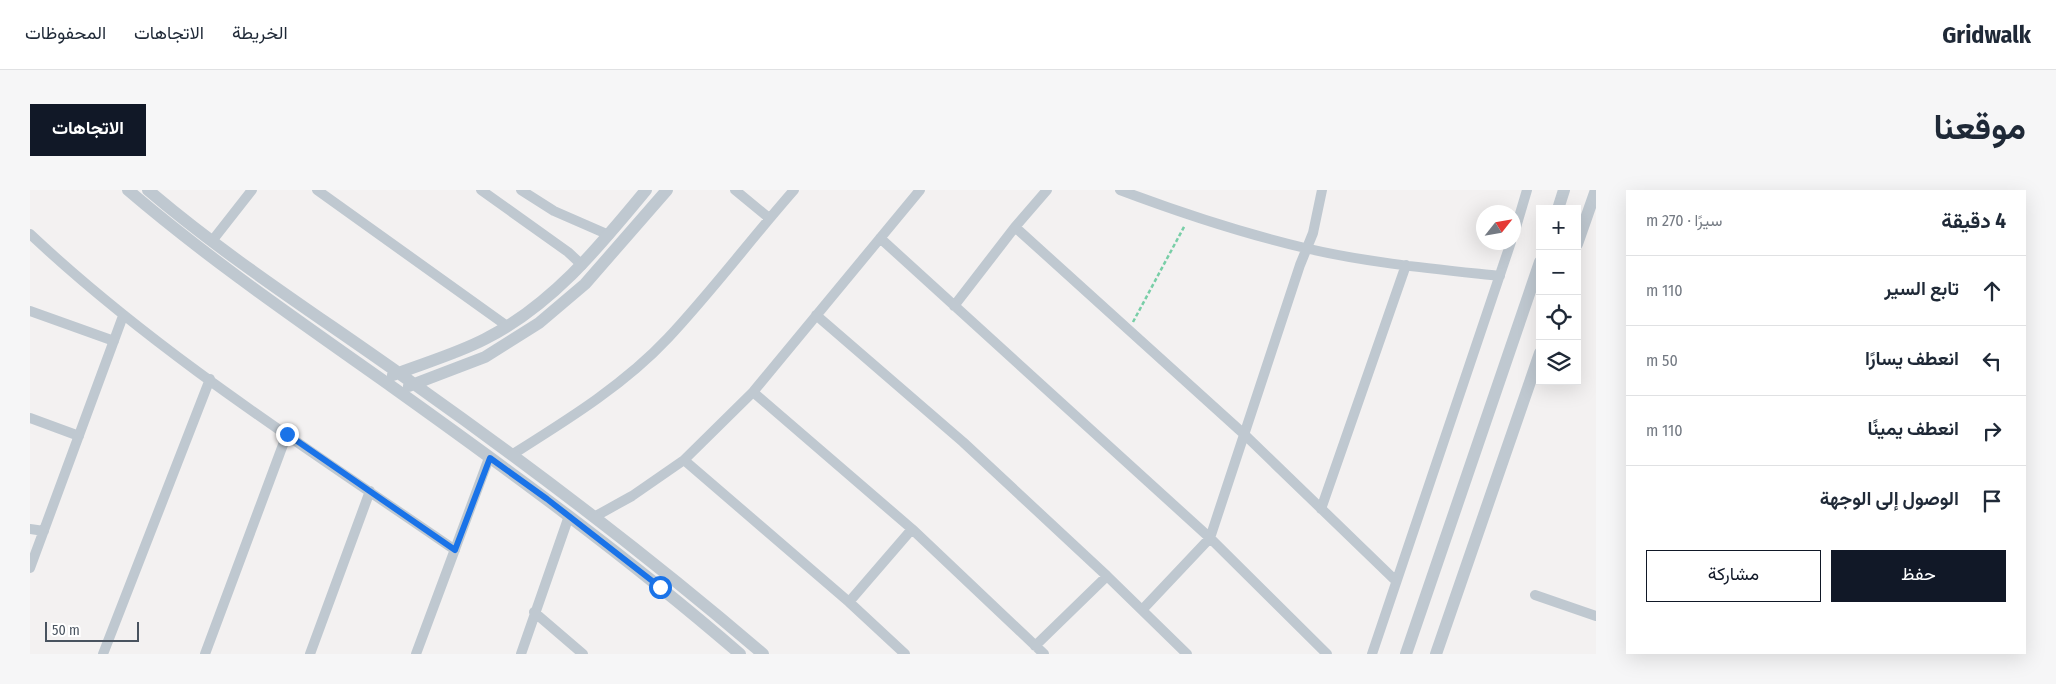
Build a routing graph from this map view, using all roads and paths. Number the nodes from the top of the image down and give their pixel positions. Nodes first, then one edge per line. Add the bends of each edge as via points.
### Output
1 (128, 190) edge
2 (148, 190) edge
3 (252, 190) edge
4 (317, 190) edge
5 (481, 190) edge
6 (521, 190) edge
7 (646, 190) edge
8 (667, 190) edge
9 (734, 190) edge
10 (794, 190) edge
11 (920, 190) edge
12 (1047, 190) edge
13 (1120, 190) edge
14 (1322, 190) edge
15 (1527, 190) edge
16 (1564, 190) edge
17 (1596, 190) edge
18 (1559, 205) edge
19 (1521, 210) edge
20 (1190, 215) junction
21 (769, 218) junction
22 (1015, 227) junction
23 (1581, 233) edge
24 (30, 234) edge
25 (609, 235) junction
26 (880, 238) junction
27 (212, 241) junction
28 (1307, 248) junction
29 (1508, 250) edge
30 (582, 265) junction
31 (1406, 265) junction
32 (1536, 274) edge
33 (1500, 276) junction
34 (954, 306) junction
35 (30, 311) edge
36 (816, 315) junction
37 (123, 316) junction
38 (507, 326) junction
39 (1129, 330) junction
40 (114, 341) junction
41 (1536, 365) edge
42 (399, 373) junction
43 (210, 379) junction
44 (382, 380) junction
45 (414, 384) junction
46 (398, 391) junction
47 (753, 392) junction
48 (30, 418) edge
49 (287, 434) junction
50 (1245, 435) junction
51 (79, 436) junction
52 (513, 454) junction
53 (490, 458) junction
54 (684, 460) junction
55 (370, 491) junction
56 (1322, 509) junction
57 (569, 516) junction
58 (594, 517) junction
59 (30, 529) edge
60 (912, 529) junction
61 (44, 530) junction
62 (1210, 538) junction
63 (455, 550) junction
64 (30, 568) edge
65 (1107, 576) junction
66 (1396, 581) junction
67 (1535, 595) dead end
68 (849, 602) junction
69 (1142, 610) junction
70 (534, 612) junction
71 (1596, 616) edge
72 (746, 640) junction
73 (1035, 646) junction
74 (738, 653) edge
75 (104, 654) edge
76 (205, 654) edge
77 (310, 654) edge
78 (416, 654) edge
79 (521, 654) edge
80 (583, 654) edge
81 (763, 654) edge
82 (906, 654) edge
83 (1044, 654) edge
84 (1187, 654) edge
85 (1327, 654) edge
86 (1372, 654) edge
87 (1406, 654) edge
88 (1436, 654) edge

1 - 44 street via 222,266
2 - 27 street
3 - 27 street
4 - 38 street
5 - 30 street
6 - 25 street via 554,210
7 - 25 street
8 - 45 street via 585,284 539,324 485,357
9 - 21 street
10 - 21 street
11 - 26 street
12 - 22 street
13 - 20 street
14 - 28 street
15 - 19 street
16 - 18 street
17 - 23 street
20 - 28 street
20 - 39 path
21 - 52 street via 667,339 626,376 564,422
22 - 34 street
22 - 39 street
24 - 37 street
25 - 30 street
26 - 34 street
26 - 36 street
27 - 42 street
28 - 31 street
28 - 50 street
29 - 33 street
30 - 38 street via 556,290
31 - 33 street
31 - 56 street
32 - 87 street
33 - 66 street
34 - 62 street
35 - 40 street
36 - 47 street
36 - 65 street via 963,442
37 - 40 street
37 - 43 street
38 - 42 street via 485,339
39 - 50 street
40 - 51 street
41 - 88 street
42 - 44 street
42 - 45 street
43 - 49 street
43 - 75 street
44 - 46 street
45 - 46 street
45 - 52 street
46 - 53 street
47 - 54 street
47 - 60 street
48 - 51 street
49 - 55 street
49 - 76 street
50 - 56 street
50 - 62 street
51 - 61 street
52 - 58 street
53 - 57 street
53 - 63 street
54 - 58 street via 632,496
54 - 68 street
55 - 63 street
55 - 77 street
56 - 66 street
57 - 70 street
57 - 74 street
58 - 72 street
59 - 61 street
60 - 68 street
60 - 73 street
61 - 64 street
62 - 69 street
62 - 85 street
63 - 78 street
65 - 69 street
65 - 73 street
66 - 86 street
67 - 71 street
68 - 82 street
69 - 84 street
70 - 79 street
70 - 80 street
72 - 74 street
72 - 81 street
73 - 83 street

